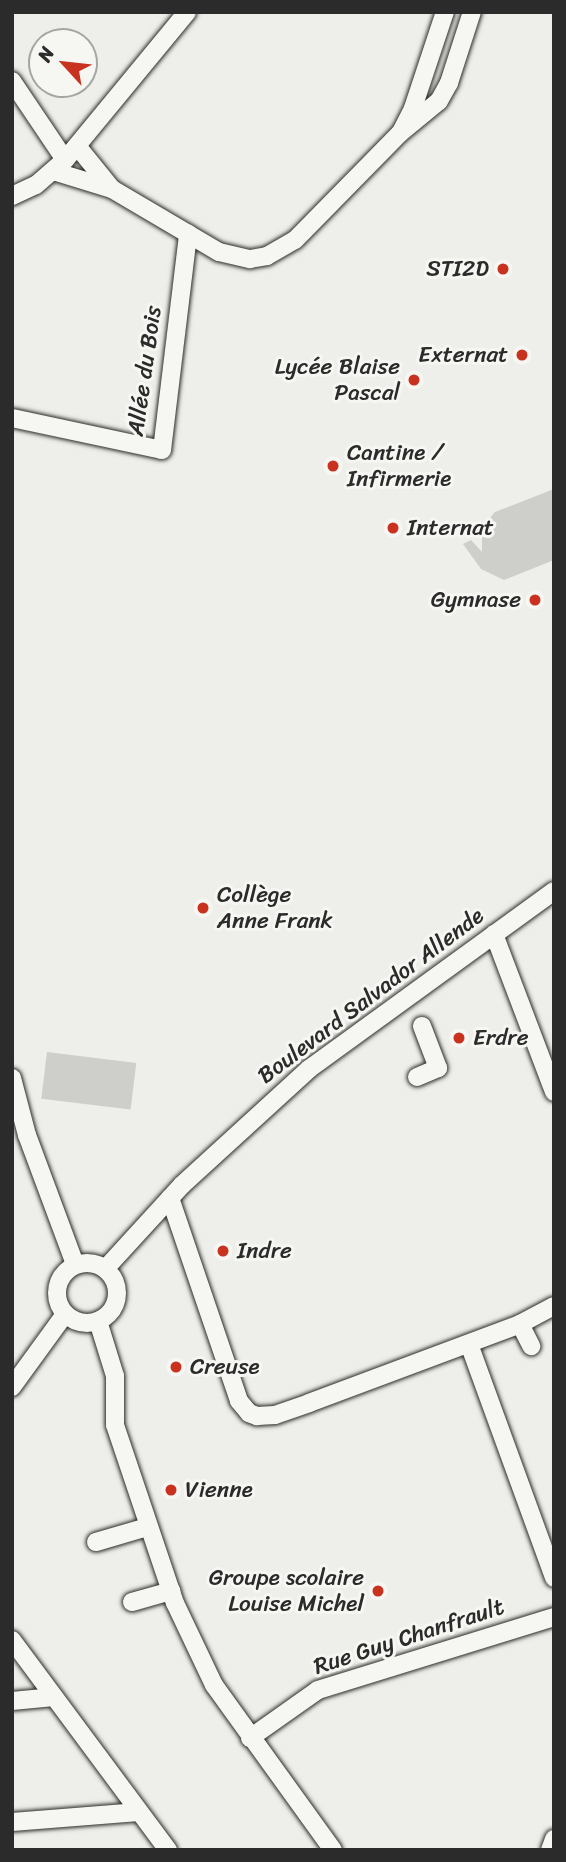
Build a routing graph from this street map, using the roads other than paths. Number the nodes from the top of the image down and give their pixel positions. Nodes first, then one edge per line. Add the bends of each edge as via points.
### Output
1 (187, 12) edge
2 (445, 12) edge
3 (472, 12) edge
4 (12, 82) edge
5 (400, 133) junction
6 (65, 159) junction
7 (112, 189) junction
8 (12, 196) edge
9 (188, 234) junction
10 (12, 418) edge
11 (554, 891) edge
12 (494, 933) junction
13 (422, 1026) dead end
14 (417, 1077) dead end
15 (12, 1078) edge
16 (554, 1092) edge
17 (170, 1198) junction
18 (75, 1264) junction
19 (106, 1268) junction
20 (554, 1306) edge
21 (65, 1314) junction
22 (98, 1321) junction
23 (520, 1324) junction
24 (469, 1344) junction
25 (531, 1346) dead end
26 (12, 1387) edge
27 (147, 1527) junction
28 (96, 1542) dead end
29 (554, 1578) edge
30 (171, 1591) junction
31 (132, 1602) dead end
32 (554, 1617) edge
33 (12, 1640) edge
34 (54, 1697) junction
35 (12, 1701) edge
36 (250, 1738) junction
37 (139, 1812) junction
38 (12, 1822) edge
39 (554, 1839) edge
40 (168, 1850) edge
41 (333, 1850) edge
42 (550, 1850) edge

1 - 6 street
2 - 5 street
3 - 5 street via 445,93 425,116
4 - 6 street
5 - 9 street via 282,250 250,259 233,257
6 - 7 street
6 - 7 street
6 - 8 street
7 - 9 street
9 - 10 street, Allée du Bois via 162,450
11 - 12 street, Boulevard Salvador Allende
12 - 16 street
12 - 17 street, Boulevard Salvador Allende via 309,1069
13 - 14 street via 438,1068
15 - 18 street via 27,1135
17 - 19 street, Boulevard Salvador Allende
17 - 24 street via 239,1401 249,1413 275,1415
18 - 19 street
18 - 21 street via 58,1283 57,1300
19 - 22 street via 118,1297
20 - 23 street
21 - 22 street via 81,1323
21 - 26 street
22 - 27 street via 115,1376 115,1425
23 - 24 street
23 - 25 street
24 - 29 street
27 - 28 street
27 - 30 street
30 - 31 street
30 - 36 street via 214,1685
32 - 36 street, Rue Guy Chanfrault via 318,1690
33 - 34 street
34 - 35 street
34 - 37 street
36 - 41 street
37 - 38 street
37 - 40 street
39 - 42 street

